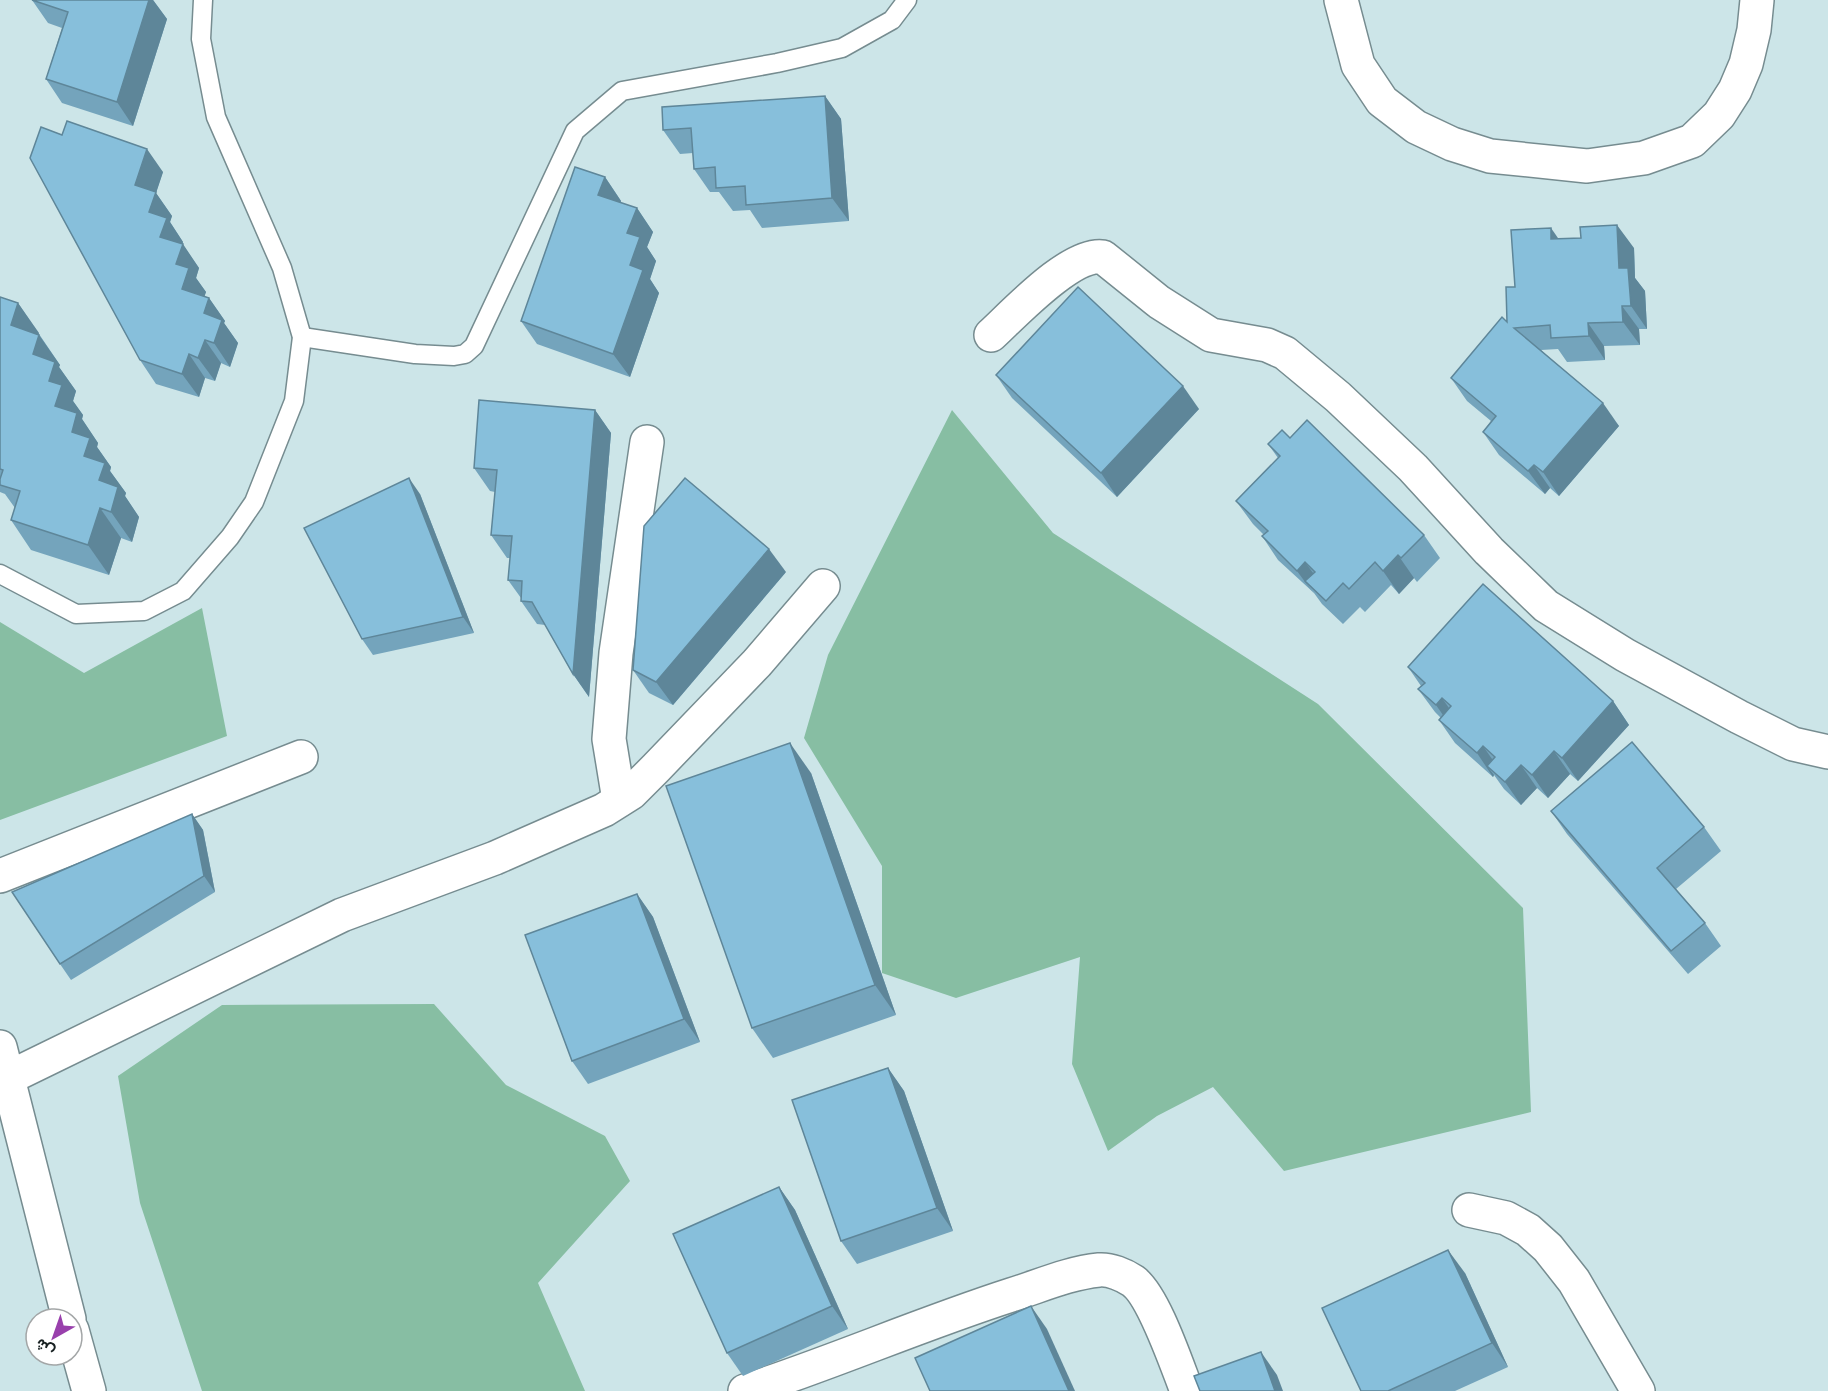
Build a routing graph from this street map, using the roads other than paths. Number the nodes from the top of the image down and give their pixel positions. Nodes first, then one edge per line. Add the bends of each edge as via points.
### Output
1 (203, 0) edge
2 (907, 0) edge
3 (1341, 0) edge
4 (1757, 0) edge
5 (991, 335) dead end
6 (302, 337) junction
7 (647, 442) dead end
8 (0, 574) edge
9 (823, 586) dead end
10 (1828, 752) edge
11 (301, 757) dead end
12 (619, 800) junction
13 (0, 876) edge
14 (0, 1047) edge
15 (8, 1078) junction
16 (1469, 1210) dead end
17 (66, 1307) edge
18 (82, 1367) edge
19 (89, 1391) edge
20 (745, 1391) edge
21 (1187, 1391) edge
22 (1638, 1391) edge

1 - 6 lane via 201,39 216,117 282,268
2 - 6 lane via 891,20 842,48 622,91 575,131 474,346 465,354 415,354
3 - 4 street via 1358,64 1382,101 1416,127 1490,156 1587,166 1644,158 1692,141 1719,115 1746,64
5 - 10 street via 1055,276 1092,256 1103,257 1159,302 1211,335 1267,345 1285,353 1413,468 1546,606 1625,655 1739,717 1793,744
6 - 8 lane via 294,401 254,502 230,537 183,591 144,611 76,614
7 - 12 street via 616,652 609,739
9 - 12 street via 757,663 631,794
11 - 13 street
12 - 15 street via 588,818 495,858 342,915
14 - 15 street
15 - 17 street
16 - 22 street via 1506,1218 1528,1230 1548,1248 1574,1281
18 - 19 street
20 - 21 street via 984,1304 1101,1270 1135,1283 1146,1297

